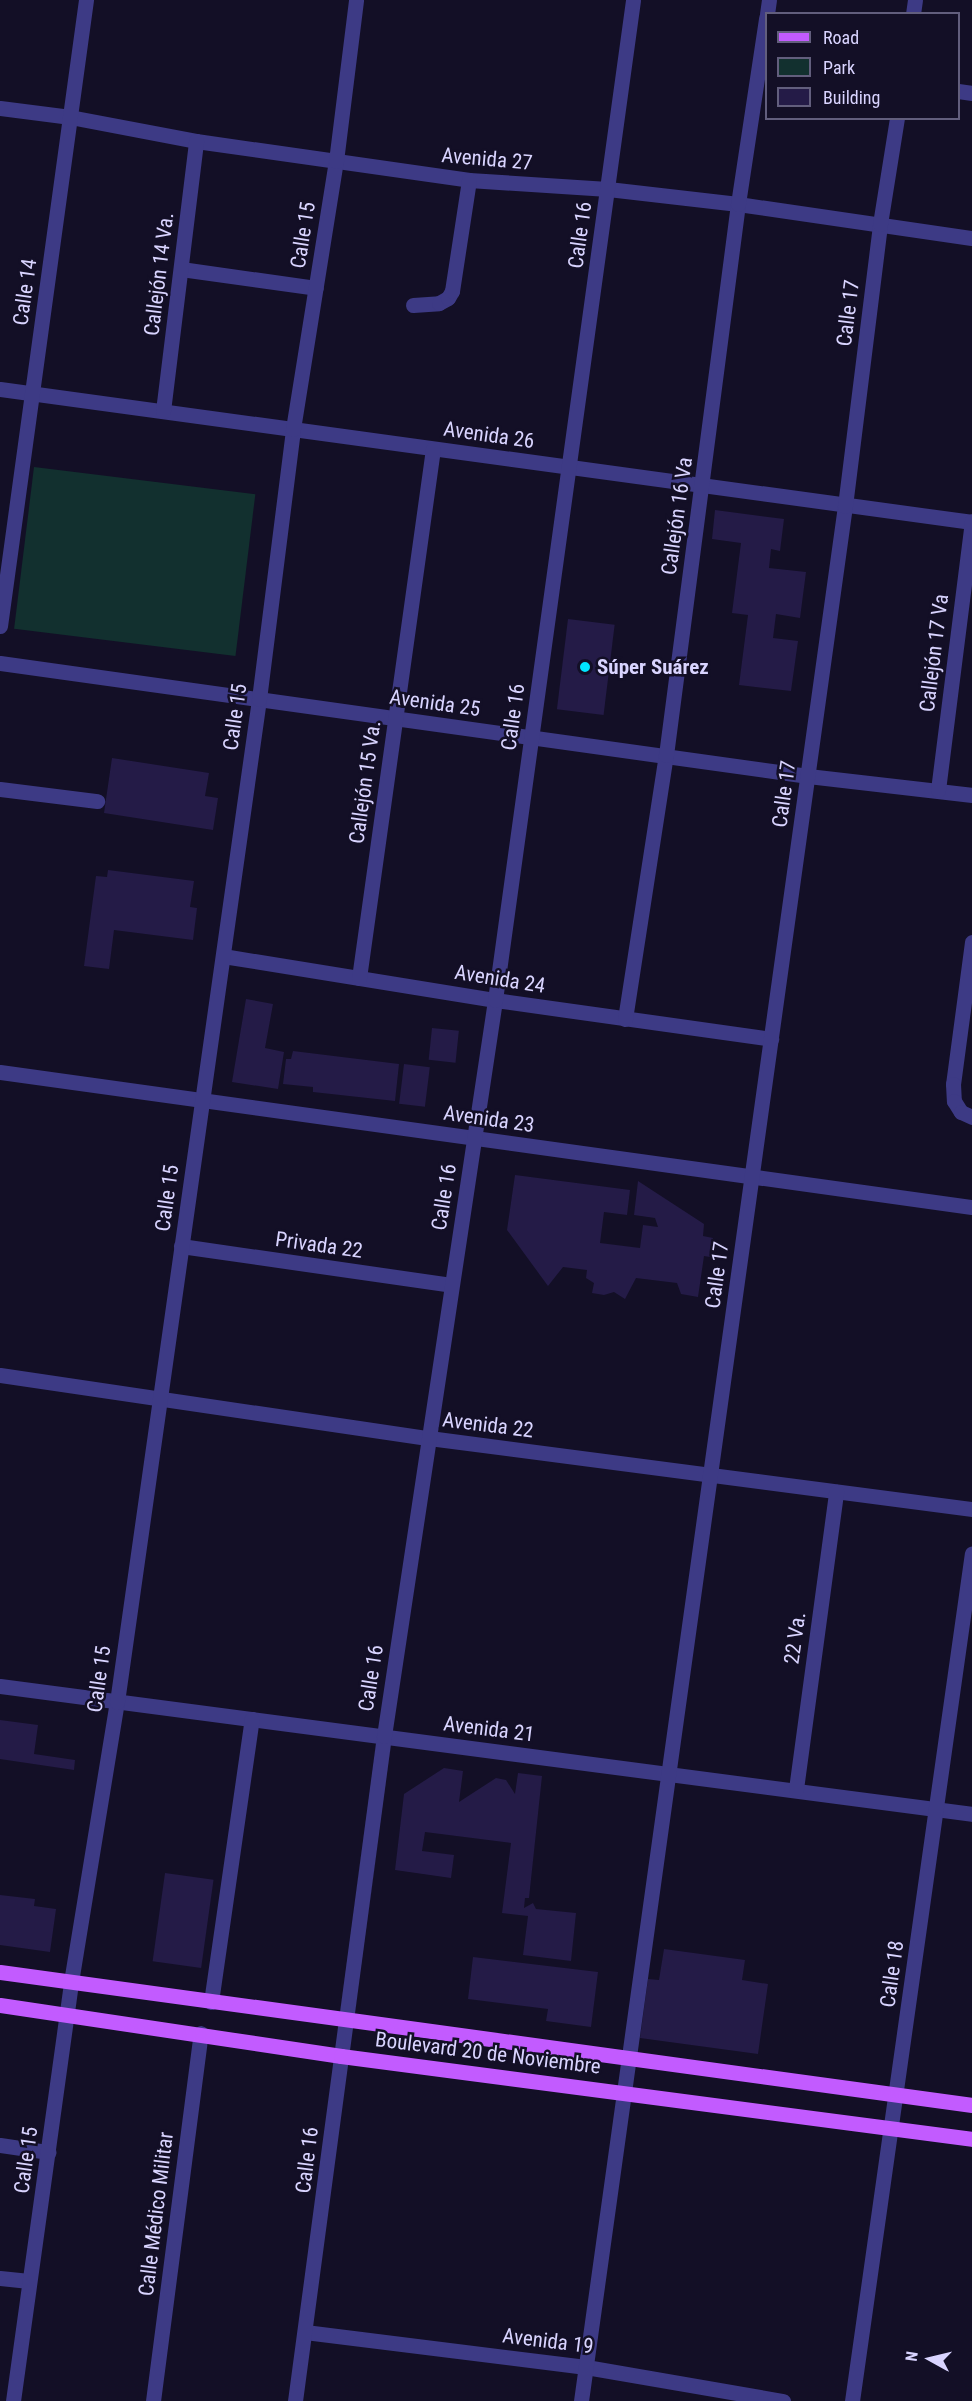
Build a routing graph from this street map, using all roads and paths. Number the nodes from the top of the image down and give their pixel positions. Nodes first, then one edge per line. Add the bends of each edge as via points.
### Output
1 (86, 0) edge
2 (356, 0) edge
3 (633, 0) edge
4 (765, 29) edge
5 (0, 108) edge
6 (70, 117) junction
7 (897, 120) edge
8 (196, 141) junction
9 (336, 161) junction
10 (469, 180) junction
11 (608, 189) junction
12 (738, 204) junction
13 (880, 224) junction
14 (972, 238) edge
15 (181, 268) junction
16 (316, 288) junction
17 (413, 305) dead end
18 (0, 389) edge
19 (32, 393) junction
20 (163, 411) junction
21 (293, 429) junction
22 (433, 449) junction
23 (568, 468) junction
24 (702, 486) junction
25 (845, 506) junction
26 (972, 522) edge
27 (0, 626) edge
28 (0, 663) edge
29 (259, 699) junction
30 (395, 718) junction
31 (531, 737) junction
32 (666, 755) junction
33 (808, 776) junction
34 (0, 789) edge
35 (938, 790) junction
36 (972, 795) edge
37 (97, 801) dead end
38 (972, 942) edge
39 (223, 956) junction
40 (359, 978) junction
41 (495, 1000) junction
42 (625, 1019) junction
43 (771, 1039) junction
44 (0, 1072) edge
45 (202, 1100) junction
46 (972, 1118) edge
47 (474, 1138) junction
48 (752, 1176) junction
49 (972, 1207) edge
50 (182, 1246) junction
51 (451, 1285) junction
52 (0, 1375) edge
53 (160, 1398) junction
54 (429, 1438) junction
55 (710, 1475) junction
56 (836, 1492) junction
57 (972, 1509) edge
58 (972, 1553) edge
59 (0, 1686) edge
60 (117, 1702) junction
61 (252, 1719) junction
62 (384, 1736) junction
63 (669, 1773) junction
64 (796, 1789) junction
65 (936, 1809) junction
66 (972, 1814) edge
67 (0, 1972) edge
68 (71, 1982) junction
69 (211, 2002) junction
70 (0, 2005) edge
71 (67, 2014) junction
72 (346, 2020) junction
73 (201, 2033) junction
74 (341, 2056) junction
75 (629, 2059) junction
76 (625, 2091) junction
77 (897, 2094) junction
78 (972, 2105) edge
79 (892, 2128) junction
80 (972, 2139) edge
81 (0, 2145) edge
82 (48, 2152) junction
83 (0, 2278) edge
84 (29, 2281) junction
85 (305, 2332) junction
86 (586, 2367) junction
87 (13, 2401) edge
88 (153, 2401) edge
89 (295, 2401) edge
90 (581, 2401) edge
91 (783, 2401) edge
92 (852, 2401) edge

1 - 6 street, Calle 14
2 - 9 street, Calle 15
3 - 11 street, Calle 16
4 - 12 street, Callejón 16 Va
5 - 6 street, Avenida 27
6 - 8 street, Avenida 27
6 - 19 street, Calle 14
7 - 13 street, Calle 17
8 - 9 street, Avenida 27
8 - 15 street, Callejón 14 Va.
9 - 10 street, Avenida 27
9 - 16 street, Calle 15
10 - 11 street, Avenida 27
10 - 17 street via 452,291 439,303
11 - 12 street, Avenida 27
11 - 23 street, Calle 16
12 - 13 street, Avenida 27
12 - 24 street, Callejón 16 Va
13 - 14 street, Avenida 27
13 - 25 street, Calle 17
15 - 16 street
15 - 20 street, Callejón 14 Va.
16 - 21 street, Calle 15
18 - 19 street, Avenida 26
19 - 20 street, Avenida 26
19 - 27 street, Calle 14
20 - 21 street, Avenida 26
21 - 22 street, Avenida 26
21 - 29 street, Calle 15
22 - 23 street, Avenida 26
22 - 30 street, Callejón 15 Va.
23 - 24 street, Avenida 26
23 - 31 street, Calle 16
24 - 25 street, Avenida 26
24 - 32 street, Callejón 16 Va
25 - 26 street, Avenida 26
25 - 33 street, Calle 17
26 - 35 street, Callejón 17 Va
28 - 29 street, Avenida 25
29 - 30 street, Avenida 25
29 - 39 street, Calle 15
30 - 31 street, Avenida 25
30 - 40 street, Callejón 15 Va.
31 - 32 street, Avenida 25
31 - 41 street, Calle 16
32 - 33 street, Avenida 25
32 - 42 street, Callejón 16 Va
33 - 35 street, Avenida 25
33 - 43 street, Calle 17
34 - 37 street
35 - 36 street, Avenida 25
38 - 46 street via 953,1084 954,1101 961,1112
39 - 40 street, Avenida 24
39 - 45 street, Calle 15
40 - 41 street, Avenida 24
41 - 42 street, Avenida 24
41 - 47 street, Calle 16
42 - 43 street, Avenida 24
43 - 48 street, Calle 17
44 - 45 street, Avenida 23
45 - 47 street, Avenida 23
45 - 50 street, Calle 15
47 - 48 street, Avenida 23
47 - 51 street, Calle 16
48 - 49 street, Avenida 23
48 - 55 street, Calle 17
50 - 51 street, Privada 22
50 - 53 street, Calle 15
51 - 54 street, Calle 16
52 - 53 street, Avenida 22
53 - 54 street, Avenida 22
53 - 60 street, Calle 15
54 - 55 street, Avenida 22
54 - 62 street, Calle 16
55 - 56 street, Avenida 22
55 - 63 street, Calle 17
56 - 57 street, Avenida 22
56 - 64 street, 22 Va.
58 - 65 street, Calle 18
59 - 60 street, Avenida 21
60 - 61 street, Avenida 21
60 - 68 street, Calle 15
61 - 62 street, Avenida 21
61 - 69 street
62 - 63 street, Avenida 21
62 - 72 street, Calle 16
63 - 64 street, Avenida 21
63 - 75 street, Calle 17
64 - 65 street, Avenida 21
65 - 66 street, Avenida 21
65 - 77 street, Calle 18
67 - 68 main road, Boulevard 20 de Noviembre
68 - 69 main road, Boulevard 20 de Noviembre
68 - 71 street, Calle 15
69 - 72 main road, Boulevard 20 de Noviembre
70 - 71 main road, Boulevard 20 de Noviembre
71 - 73 main road, Boulevard 20 de Noviembre
71 - 82 street, Calle 15
72 - 74 street, Calle 16
72 - 75 main road, Boulevard 20 de Noviembre
73 - 74 main road, Boulevard 20 de Noviembre
73 - 88 street, Calle Médico Militar
74 - 76 main road, Boulevard 20 de Noviembre
74 - 85 street, Calle 16
75 - 76 street, Calle 17
75 - 77 main road, Boulevard 20 de Noviembre
76 - 79 main road, Boulevard 20 de Noviembre
76 - 86 street, Calle 17
77 - 78 main road, Boulevard 20 de Noviembre
77 - 79 street, Calle 18
79 - 80 main road, Boulevard 20 de Noviembre
79 - 92 street, Calle 18
81 - 82 street
82 - 84 street, Calle 15
83 - 84 street
84 - 87 street, Calle 15
85 - 86 street, Avenida 19
85 - 89 street, Calle 16
86 - 90 street, Calle 17
86 - 91 street, Avenida 19

